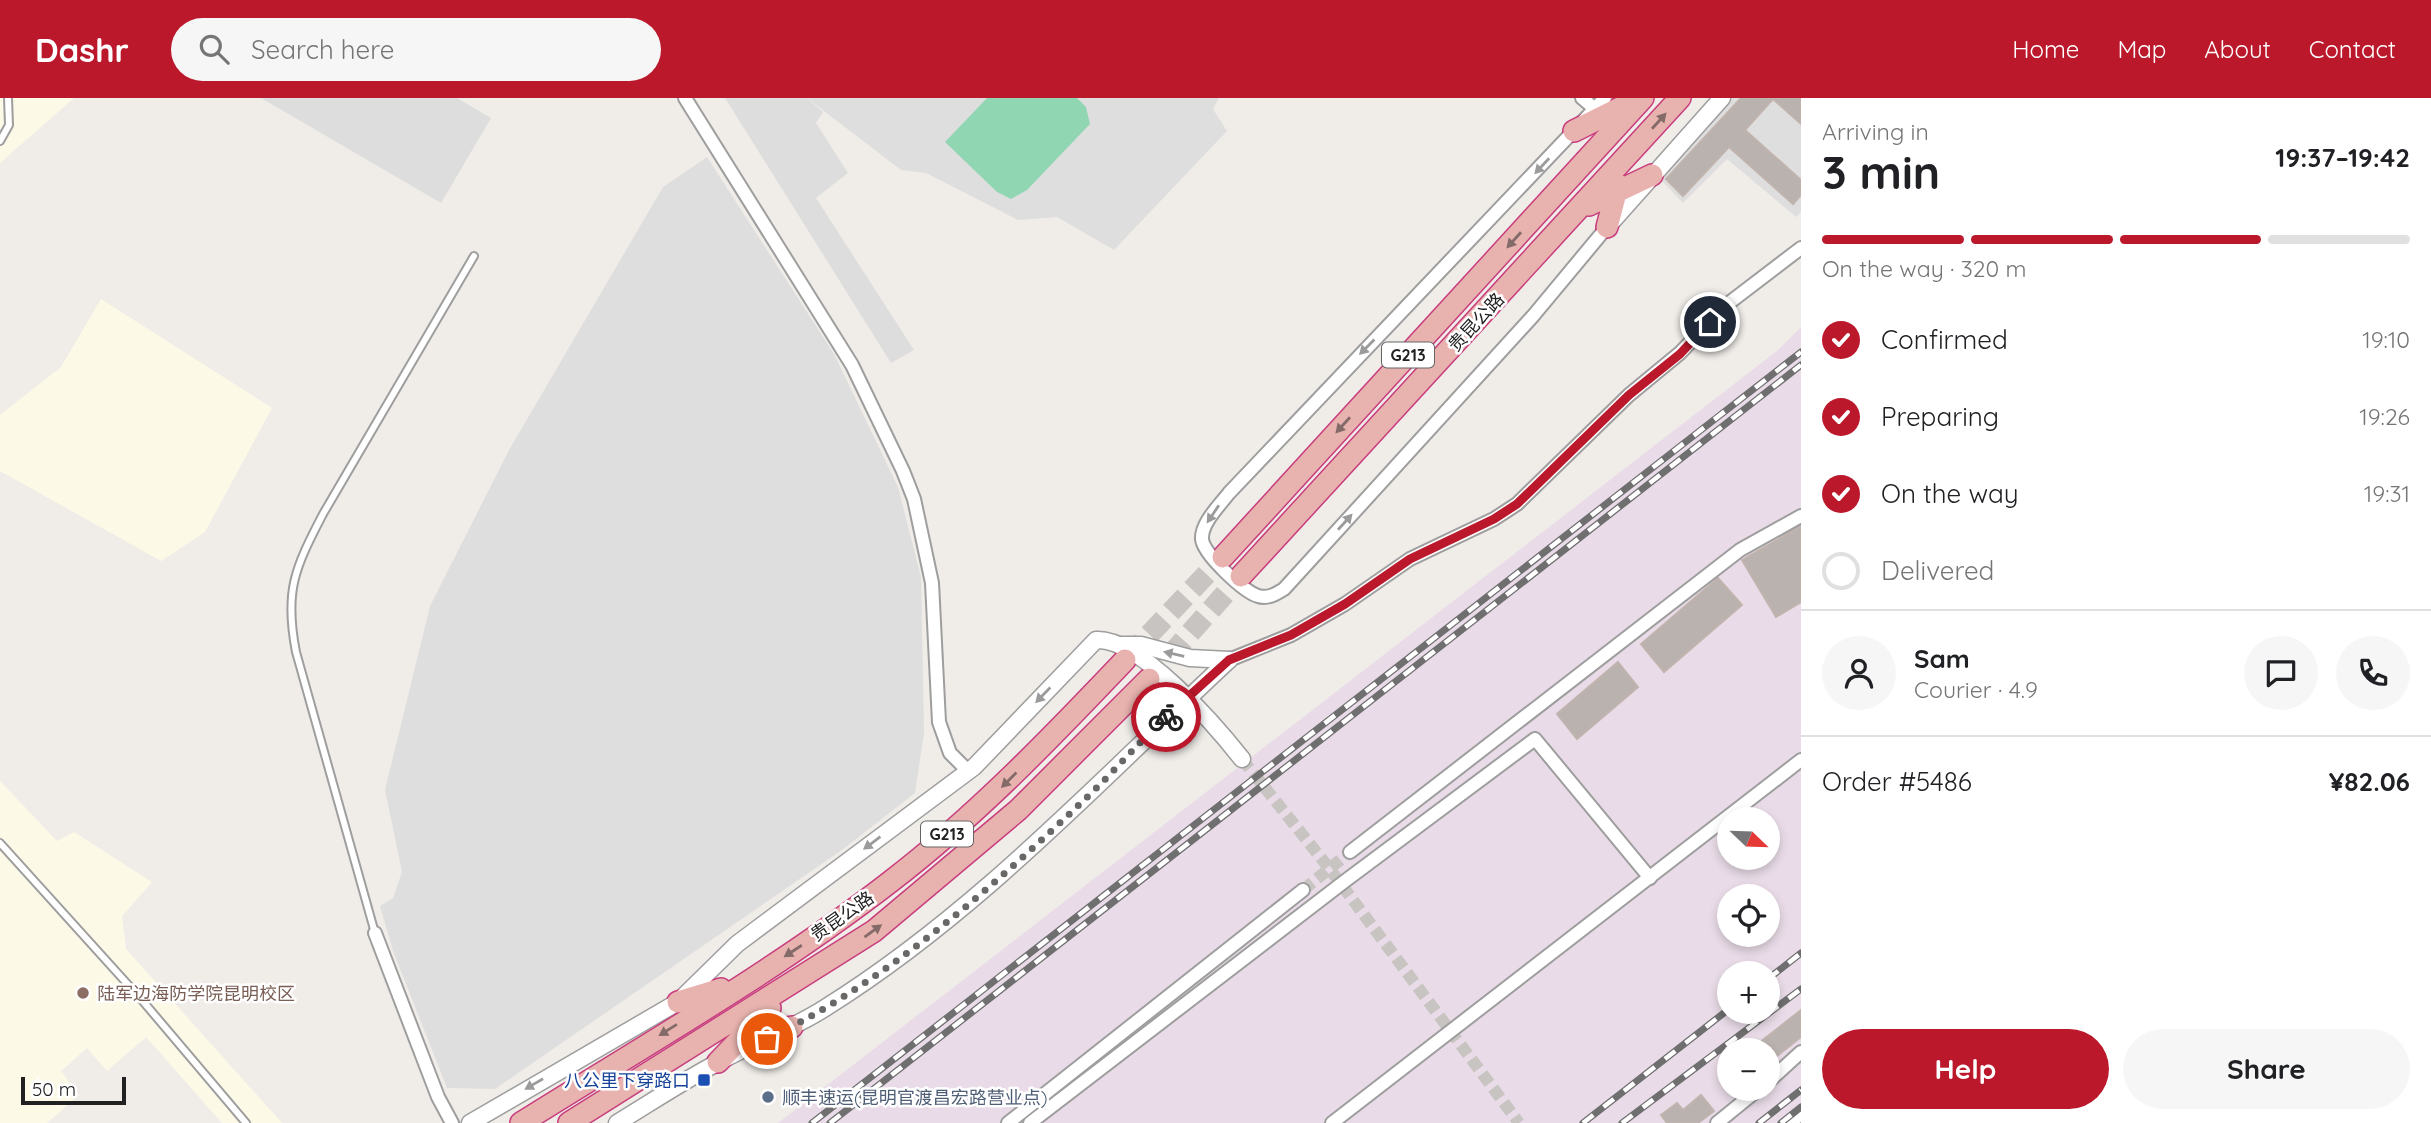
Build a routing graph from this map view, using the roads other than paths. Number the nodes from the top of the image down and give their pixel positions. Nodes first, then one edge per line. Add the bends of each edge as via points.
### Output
1 (8, 98) edge
2 (685, 98) edge
3 (1582, 98) edge
4 (1642, 98) edge
5 (1680, 98) edge
6 (1722, 98) edge
7 (1606, 105) edge
8 (1574, 131) joint
9 (0, 141) edge
10 (1593, 153) junction
11 (1626, 158) junction
12 (1652, 175) junction
13 (1616, 192) junction
14 (1581, 208) junction
15 (1607, 226) junction
16 (1801, 248) edge
17 (474, 256) dead end
18 (1801, 516) edge
19 (1223, 557) tunnel mouth
20 (1241, 576) tunnel mouth
21 (1122, 653) junction
22 (1229, 660) junction
23 (1149, 679) tunnel mouth
24 (1189, 697) junction
25 (1520, 720) junction
26 (1535, 740) junction
27 (1242, 759) tunnel mouth
28 (1801, 760) edge
29 (968, 771) junction
30 (0, 843) edge
31 (1350, 852) tunnel mouth
32 (1650, 877) junction
33 (1303, 890) tunnel mouth
34 (375, 933) joint
35 (747, 981) junction
36 (796, 982) junction
37 (678, 1002) junction
38 (792, 1027) junction
39 (744, 1034) junction
40 (694, 1045) junction
41 (1801, 1052) edge
42 (718, 1062) junction
43 (1780, 1071) edge
44 (1744, 1101) edge
45 (1801, 1114) edge
46 (246, 1123) edge
47 (452, 1123) edge
48 (470, 1123) edge
49 (521, 1123) edge
50 (569, 1123) edge
51 (617, 1123) edge
52 (1008, 1123) edge
53 (1030, 1123) edge
54 (1332, 1123) edge
55 (1717, 1123) edge
56 (1790, 1123) edge

1 - 9 lane via 9,125
2 - 29 street via 852,365 903,471 914,499 932,583 939,722 950,753
3 - 7 street
4 - 7 highway
4 - 10 highway, 贵昆公路 / G213
11 -> 5 highway, 贵昆公路 / G213
6 - 12 street
7 - 8 highway
7 - 10 highway
8 -> 15 street via 1229,493 1205,527 1202,540 1212,559 1258,596 1272,596 1284,589 1533,316
10 -> 19 highway, 贵昆公路 / G213
11 - 13 highway
11 - 14 highway, 贵昆公路 / G213
12 - 13 highway
12 - 15 street
13 - 14 highway
13 - 15 highway
14 - 20 highway, 贵昆公路 / G213
16 - 22 street via 1725,306 1680,354 1629,395 1517,504 1410,559 1291,635
17 - 34 lane via 323,514 301,556 290,592 296,652
18 - 25 street via 1740,551
22 -> 21 street via 1190,657 1141,645
21 - 24 street
21 -> 29 street via 1103,640 1089,645
21 -> 35 highway, 贵昆公路 / G213 via 999,791 883,888
22 - 24 street
36 -> 23 highway, 贵昆公路 / G213 via 874,931 967,856
24 - 27 street
24 - 38 street via 997,880 900,955
25 - 26 street
25 - 31 street
26 - 32 street
26 - 53 street
28 - 32 street
29 -> 37 street via 737,944
30 - 46 lane
32 - 54 street
33 - 52 street
34 - 47 street
35 - 37 highway
35 -> 49 highway, 贵昆公路 / G213
36 - 39 highway
36 - 40 highway, 贵昆公路 / G213
37 -> 48 street
38 - 39 highway
38 - 42 street
39 - 40 highway
39 - 42 highway
40 - 50 highway, 贵昆公路 / G213
41 - 43 street
42 - 51 street
44 - 55 street
45 - 56 street

